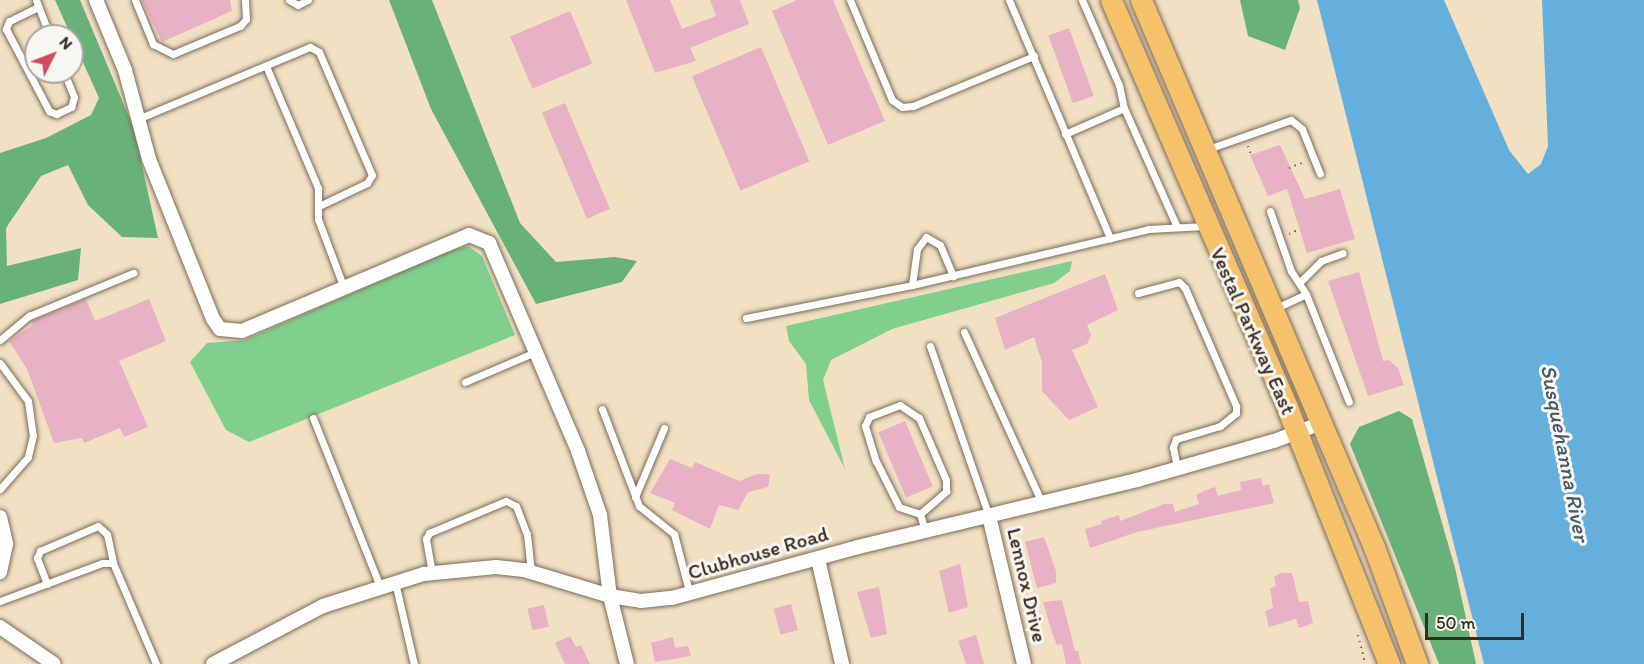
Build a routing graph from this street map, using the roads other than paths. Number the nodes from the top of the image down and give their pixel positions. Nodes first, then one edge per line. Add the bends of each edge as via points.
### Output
1 (96, 0) edge
2 (135, 0) edge
3 (245, 0) edge
4 (290, 0) edge
5 (309, 0) edge
6 (850, 0) edge
7 (1009, 0) edge
8 (1083, 0) edge
9 (1111, 0) edge
10 (1141, 0) edge
11 (37, 3) edge
12 (45, 24) edge
13 (1034, 57) junction
14 (24, 63) edge
15 (266, 66) junction
16 (35, 84) edge
17 (69, 84) edge
18 (1124, 108) junction
19 (140, 118) junction
20 (1065, 134) junction
21 (1203, 151) junction
22 (1320, 174) dead end
23 (319, 206) junction
24 (1270, 211) dead end
25 (1176, 225) junction
26 (1206, 226) junction
27 (1110, 238) junction
28 (1343, 253) dead end
29 (133, 273) dead end
30 (953, 276) junction
31 (1301, 281) junction
32 (912, 285) junction
33 (344, 288) junction
34 (1138, 293) dead end
35 (1306, 294) junction
36 (1271, 310) junction
37 (746, 318) dead end
38 (964, 332) dead end
39 (0, 340) edge
40 (930, 346) dead end
41 (535, 352) junction
42 (0, 363) edge
43 (465, 382) dead end
44 (1349, 402) dead end
45 (602, 409) dead end
46 (313, 418) dead end
47 (1322, 423) junction
48 (664, 428) dead end
49 (1298, 434) junction
50 (1177, 468) junction
51 (0, 489) edge
52 (635, 497) junction
53 (1042, 503) junction
54 (920, 514) junction
55 (989, 516) junction
56 (0, 517) edge
57 (925, 530) junction
58 (818, 559) junction
59 (113, 563) junction
60 (0, 572) edge
61 (531, 572) junction
62 (432, 573) junction
63 (395, 582) junction
64 (47, 584) junction
65 (380, 586) junction
66 (690, 595) junction
67 (610, 596) junction
68 (0, 601) edge
69 (0, 627) edge
70 (54, 664) edge
71 (156, 664) edge
72 (213, 664) edge
73 (414, 664) edge
74 (627, 664) edge
75 (842, 664) edge
76 (1024, 664) edge
77 (1389, 664) edge
78 (1417, 664) edge

1 - 19 street
2 - 3 lane via 153,44 173,54 240,26 246,19
4 - 5 lane via 298,5
6 - 13 lane via 892,100 902,107
7 - 13 lane
8 - 18 lane via 1119,85
9 - 26 main road, Vestal Parkway East
10 - 21 main road, Vestal Parkway East
11 - 12 lane
11 - 14 lane via 9,21 6,29
13 - 20 lane
15 - 19 lane
15 - 23 lane via 318,188
15 - 23 lane via 310,47 319,52 372,175 368,183
16 - 17 lane via 49,111 56,114 71,107 74,97
18 - 20 lane
18 - 25 lane
19 - 33 street via 149,159 220,330 242,331
20 - 27 lane
21 - 22 lane via 1291,120 1302,129
21 - 36 main road, Vestal Parkway East
23 - 33 lane via 318,219
24 - 31 lane via 1291,271
25 - 26 lane
25 - 27 lane
26 - 49 main road, Vestal Parkway East
27 - 30 lane
28 - 31 lane via 1321,261
29 - 39 lane via 29,316
30 - 32 lane
30 - 32 lane via 940,245 926,237 917,249
31 - 35 lane
32 - 37 lane
33 - 41 street via 469,235 479,237 489,243
34 - 50 lane via 1179,282 1185,288 1236,406 1236,413 1220,426 1173,442
35 - 36 lane
35 - 44 lane
36 - 47 main road, Vestal Parkway East
38 - 53 lane
40 - 55 lane
41 - 43 lane
41 - 67 street via 600,514
42 - 51 lane via 28,401 33,435 28,457
45 - 52 lane
46 - 65 lane
47 - 49 street, Clubhouse Road
47 - 78 main road, Vestal Parkway East
48 - 52 lane
49 - 50 street, Clubhouse Road
49 - 77 main road, Vestal Parkway East
50 - 53 street, Clubhouse Road
52 - 66 lane via 644,513 674,534
53 - 55 street, Clubhouse Road
54 - 54 lane via 899,507 865,426 869,417 900,405 919,418 946,480 946,491
54 - 57 lane
55 - 57 street, Clubhouse Road
55 - 76 street, Lennox Drive
56 - 60 street via 6,543
57 - 58 street, Clubhouse Road
58 - 66 street, Clubhouse Road
58 - 75 street
59 - 64 lane via 102,563
59 - 64 lane via 107,534 98,526 40,551 38,558
59 - 71 lane
61 - 62 street, Clubhouse Road via 496,567
61 - 62 lane via 527,534 516,506 506,501 429,533 426,539
61 - 67 street, Clubhouse Road
62 - 63 street, Clubhouse Road
63 - 65 street, Clubhouse Road
63 - 73 lane
64 - 68 lane
65 - 72 street, Clubhouse Road via 323,606
66 - 67 street, Clubhouse Road via 641,601
67 - 74 street
69 - 70 street

